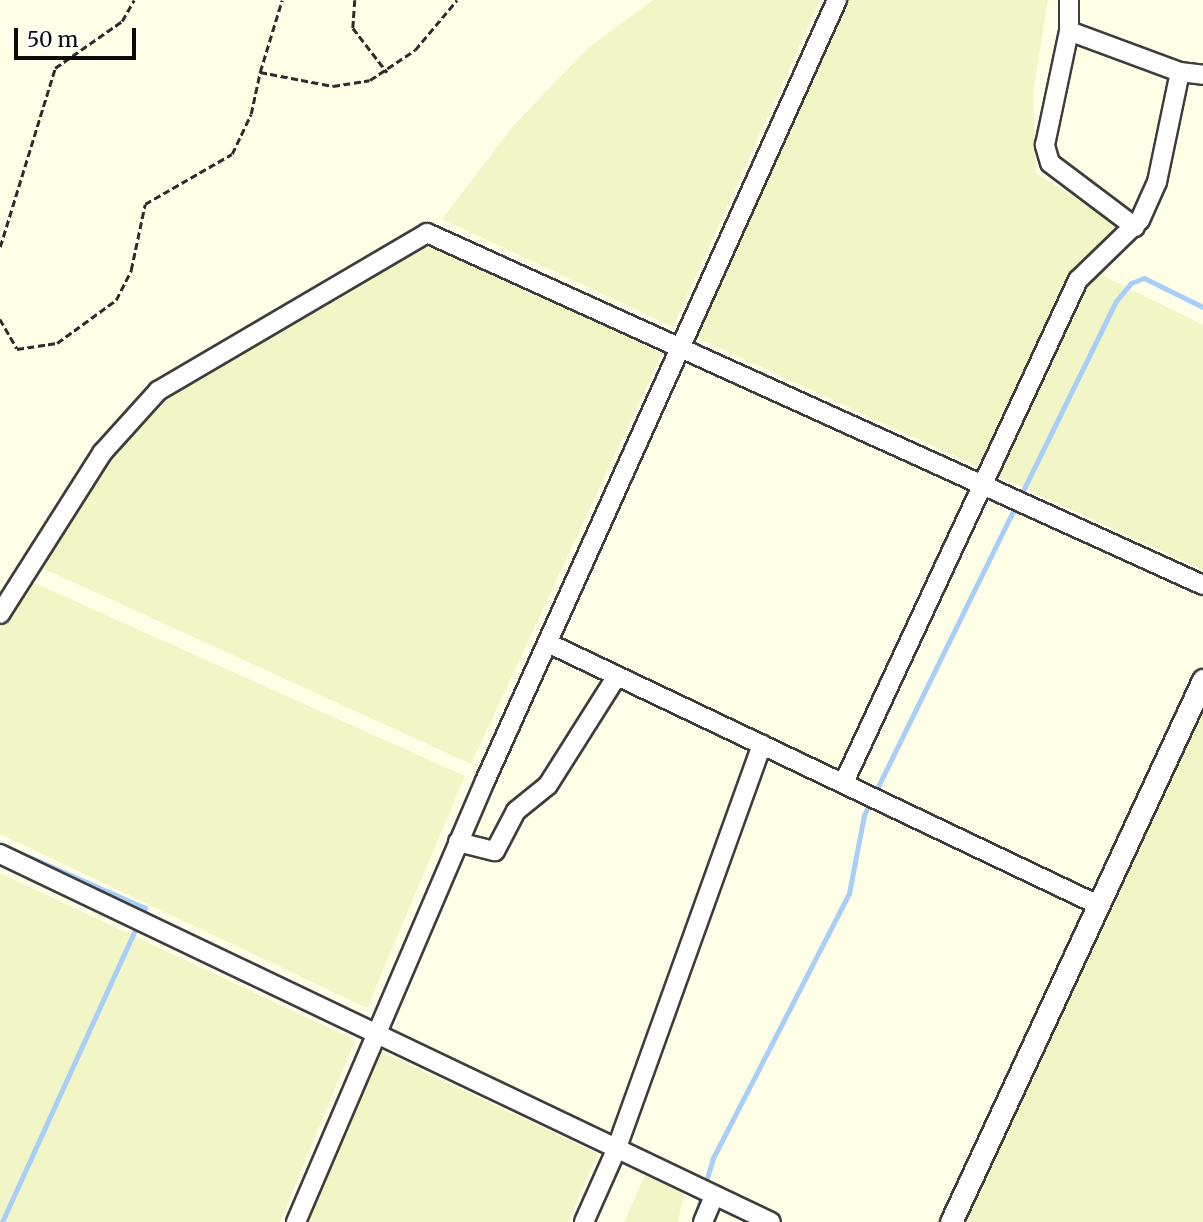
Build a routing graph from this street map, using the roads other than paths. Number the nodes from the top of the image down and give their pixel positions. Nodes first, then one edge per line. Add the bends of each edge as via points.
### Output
1 (837, 0) edge
2 (1069, 0) edge
3 (1069, 31) junction
4 (1180, 72) junction
5 (1203, 75) edge
6 (1135, 227) junction
7 (680, 344) junction
8 (985, 484) junction
9 (1203, 585) edge
10 (0, 614) edge
11 (550, 644) junction
12 (617, 676) junction
13 (1203, 680) edge
14 (762, 744) junction
15 (845, 780) junction
16 (458, 842) junction
17 (0, 854) edge
18 (1096, 904) junction
19 (375, 1035) junction
20 (616, 1150) junction
21 (714, 1196) junction
22 (296, 1222) edge
23 (584, 1222) edge
24 (703, 1222) edge
25 (771, 1222) edge
26 (951, 1222) edge

1 - 7 street
2 - 3 street
3 - 4 street
3 - 6 street via 1045,145 1050,163
4 - 5 street
4 - 6 street via 1157,182
6 - 8 street via 1078,280
7 - 8 street
7 - 10 street via 427,233 159,390 102,453
7 - 11 street
8 - 9 street
8 - 15 street
11 - 12 street
11 - 16 street
12 - 14 street
12 - 16 street via 548,785 516,811 495,851
13 - 18 street
14 - 15 street
14 - 20 street
15 - 18 street
16 - 19 street
17 - 19 street
18 - 26 street
19 - 20 street
19 - 22 street
20 - 21 street
20 - 23 street
21 - 24 street
21 - 25 street

